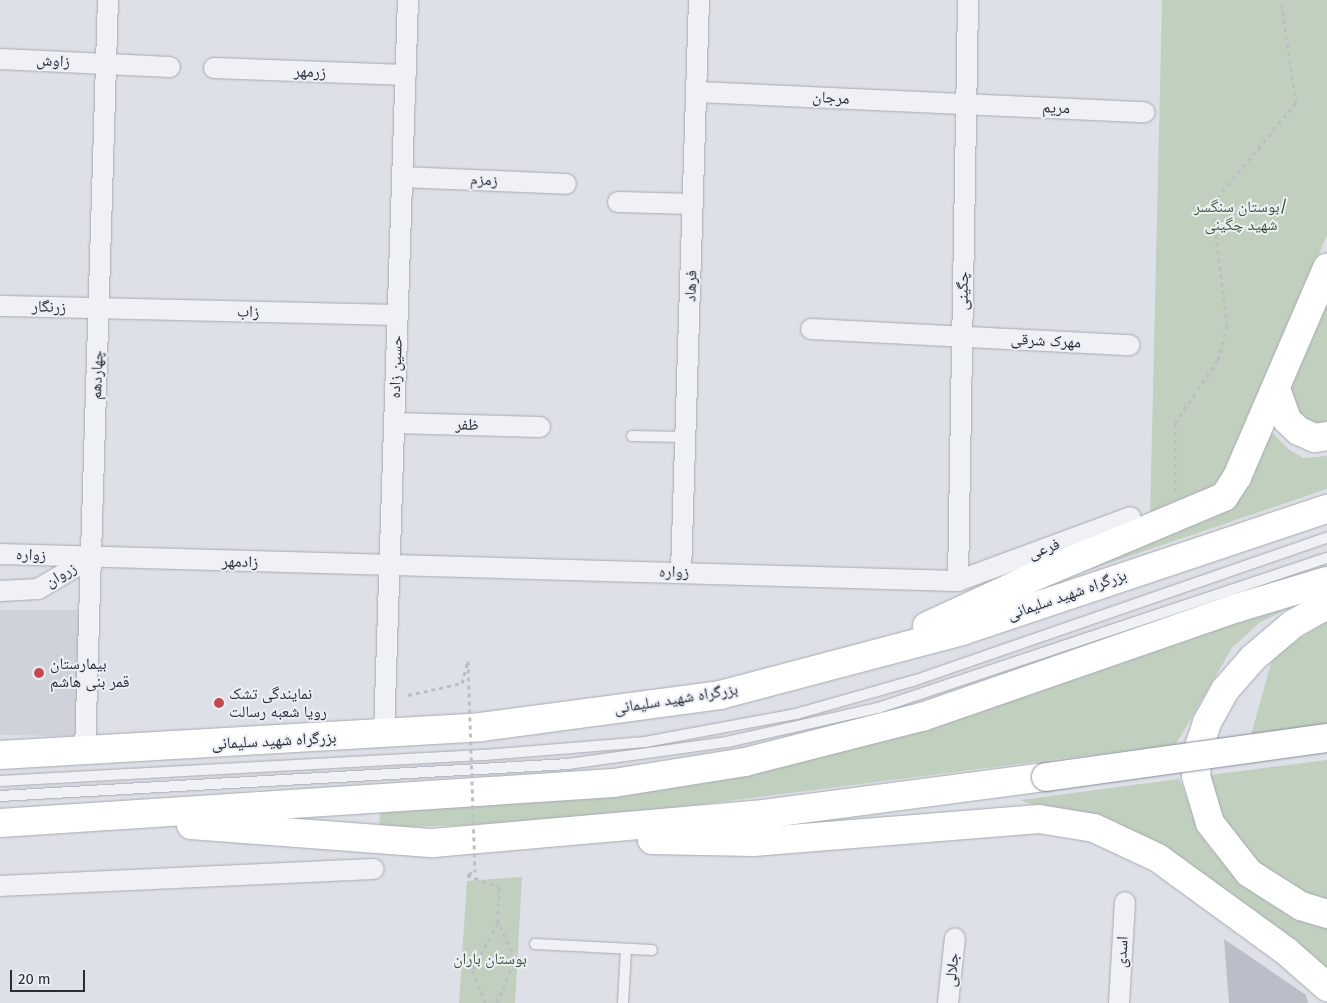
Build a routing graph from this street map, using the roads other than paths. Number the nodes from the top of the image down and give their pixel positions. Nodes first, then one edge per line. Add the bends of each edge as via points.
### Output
1 (108, 0) edge
2 (408, 0) edge
3 (699, 0) edge
4 (968, 0) edge
5 (0, 59) edge
6 (106, 64) junction
7 (170, 67) dead end
8 (214, 68) dead end
9 (406, 75) junction
10 (697, 92) junction
11 (966, 104) junction
12 (1145, 112) dead end
13 (402, 177) junction
14 (566, 184) dead end
15 (618, 202) dead end
16 (693, 204) junction
17 (1327, 268) edge
18 (0, 306) edge
19 (99, 308) junction
20 (398, 315) junction
21 (811, 329) dead end
22 (962, 336) junction
23 (1130, 346) dead end
24 (1276, 389) junction
25 (394, 423) junction
26 (540, 427) dead end
27 (632, 436) dead end
28 (1327, 436) edge
29 (686, 437) junction
30 (1327, 509) edge
31 (1131, 517) dead end
32 (1327, 538) edge
33 (0, 554) edge
34 (91, 558) junction
35 (1327, 558) edge
36 (390, 566) junction
37 (682, 573) junction
38 (958, 581) junction
39 (1327, 581) edge
40 (0, 590) edge
41 (1327, 605) edge
42 (851, 662) junction
43 (384, 734) junction
44 (1327, 738) edge
45 (85, 751) junction
46 (0, 755) edge
47 (0, 781) edge
48 (0, 796) edge
49 (90, 817) junction
50 (0, 823) edge
51 (508, 836) junction
52 (374, 869) dead end
53 (0, 886) edge
54 (1125, 902) dead end
55 (1327, 914) edge
56 (955, 938) dead end
57 (535, 944) dead end
58 (626, 948) junction
59 (652, 950) dead end
60 (1327, 987) edge
61 (623, 1003) edge
62 (948, 1003) edge
63 (1120, 1003) edge

1 - 6 street, چهاردهم
2 - 9 street, حسین زاده
3 - 10 street, فرهاد
4 - 11 street, چگینی
5 - 6 street, زاوش
6 - 7 street, زاوش
6 - 19 street, چهاردهم
8 - 9 street, زرمهر
9 - 13 street, حسین زاده
10 - 11 street, مرجان
10 - 16 street, فرهاد
11 - 12 street, مریم
11 - 22 street, چگینی
13 - 14 street, زمزم
13 - 20 street, حسین زاده
15 - 16 street
16 - 29 street, فرهاد
17 - 24 highway
18 - 19 street, زرنگار
19 - 20 street, زاب
19 - 34 street, چهاردهم
20 - 25 street, حسین زاده
21 - 22 street
22 - 23 street, مهرک شرقی
22 - 38 street, چگینی
24 - 28 highway via 1287,420 1299,432 1315,438
24 - 42 highway via 1237,477 1224,497 1038,575
25 - 26 street, ظفر
25 - 36 street, حسین زاده
27 - 29 lane
29 - 37 street, فرهاد
30 - 42 highway, بزرگراه شهید سلیمانی via 962,631
31 - 38 street, فرعی
32 - 47 lane via 913,681 796,714 646,742 484,755
33 - 34 street, زواره
34 - 36 street, زادمهر
34 - 40 street, زروان via 38,589
34 - 45 street, چهاردهم
35 - 48 lane via 878,708 727,742 568,764
36 - 37 street, زواره
36 - 43 street, حسین زاده
37 - 38 street, زواره
39 - 49 highway via 1236,608 922,717 745,762 614,783
41 - 55 highway via 1293,624 1253,658 1225,690 1206,723 1198,749 1196,776 1210,823 1249,873 1301,906
42 - 43 highway, بزرگراه شهید سلیمانی via 720,695 481,727
43 - 45 highway, بزرگراه شهید سلیمانی
44 - 51 highway, bridge via 756,816
45 - 46 highway, بزرگراه شهید سلیمانی
49 - 50 highway
49 - 51 highway via 433,843
51 - 60 highway via 753,842 1039,819 1094,828 1158,858 1286,951
52 - 53 street
54 - 63 street, اسدی
56 - 62 street, جلالی
57 - 58 lane
58 - 59 lane
58 - 61 lane

